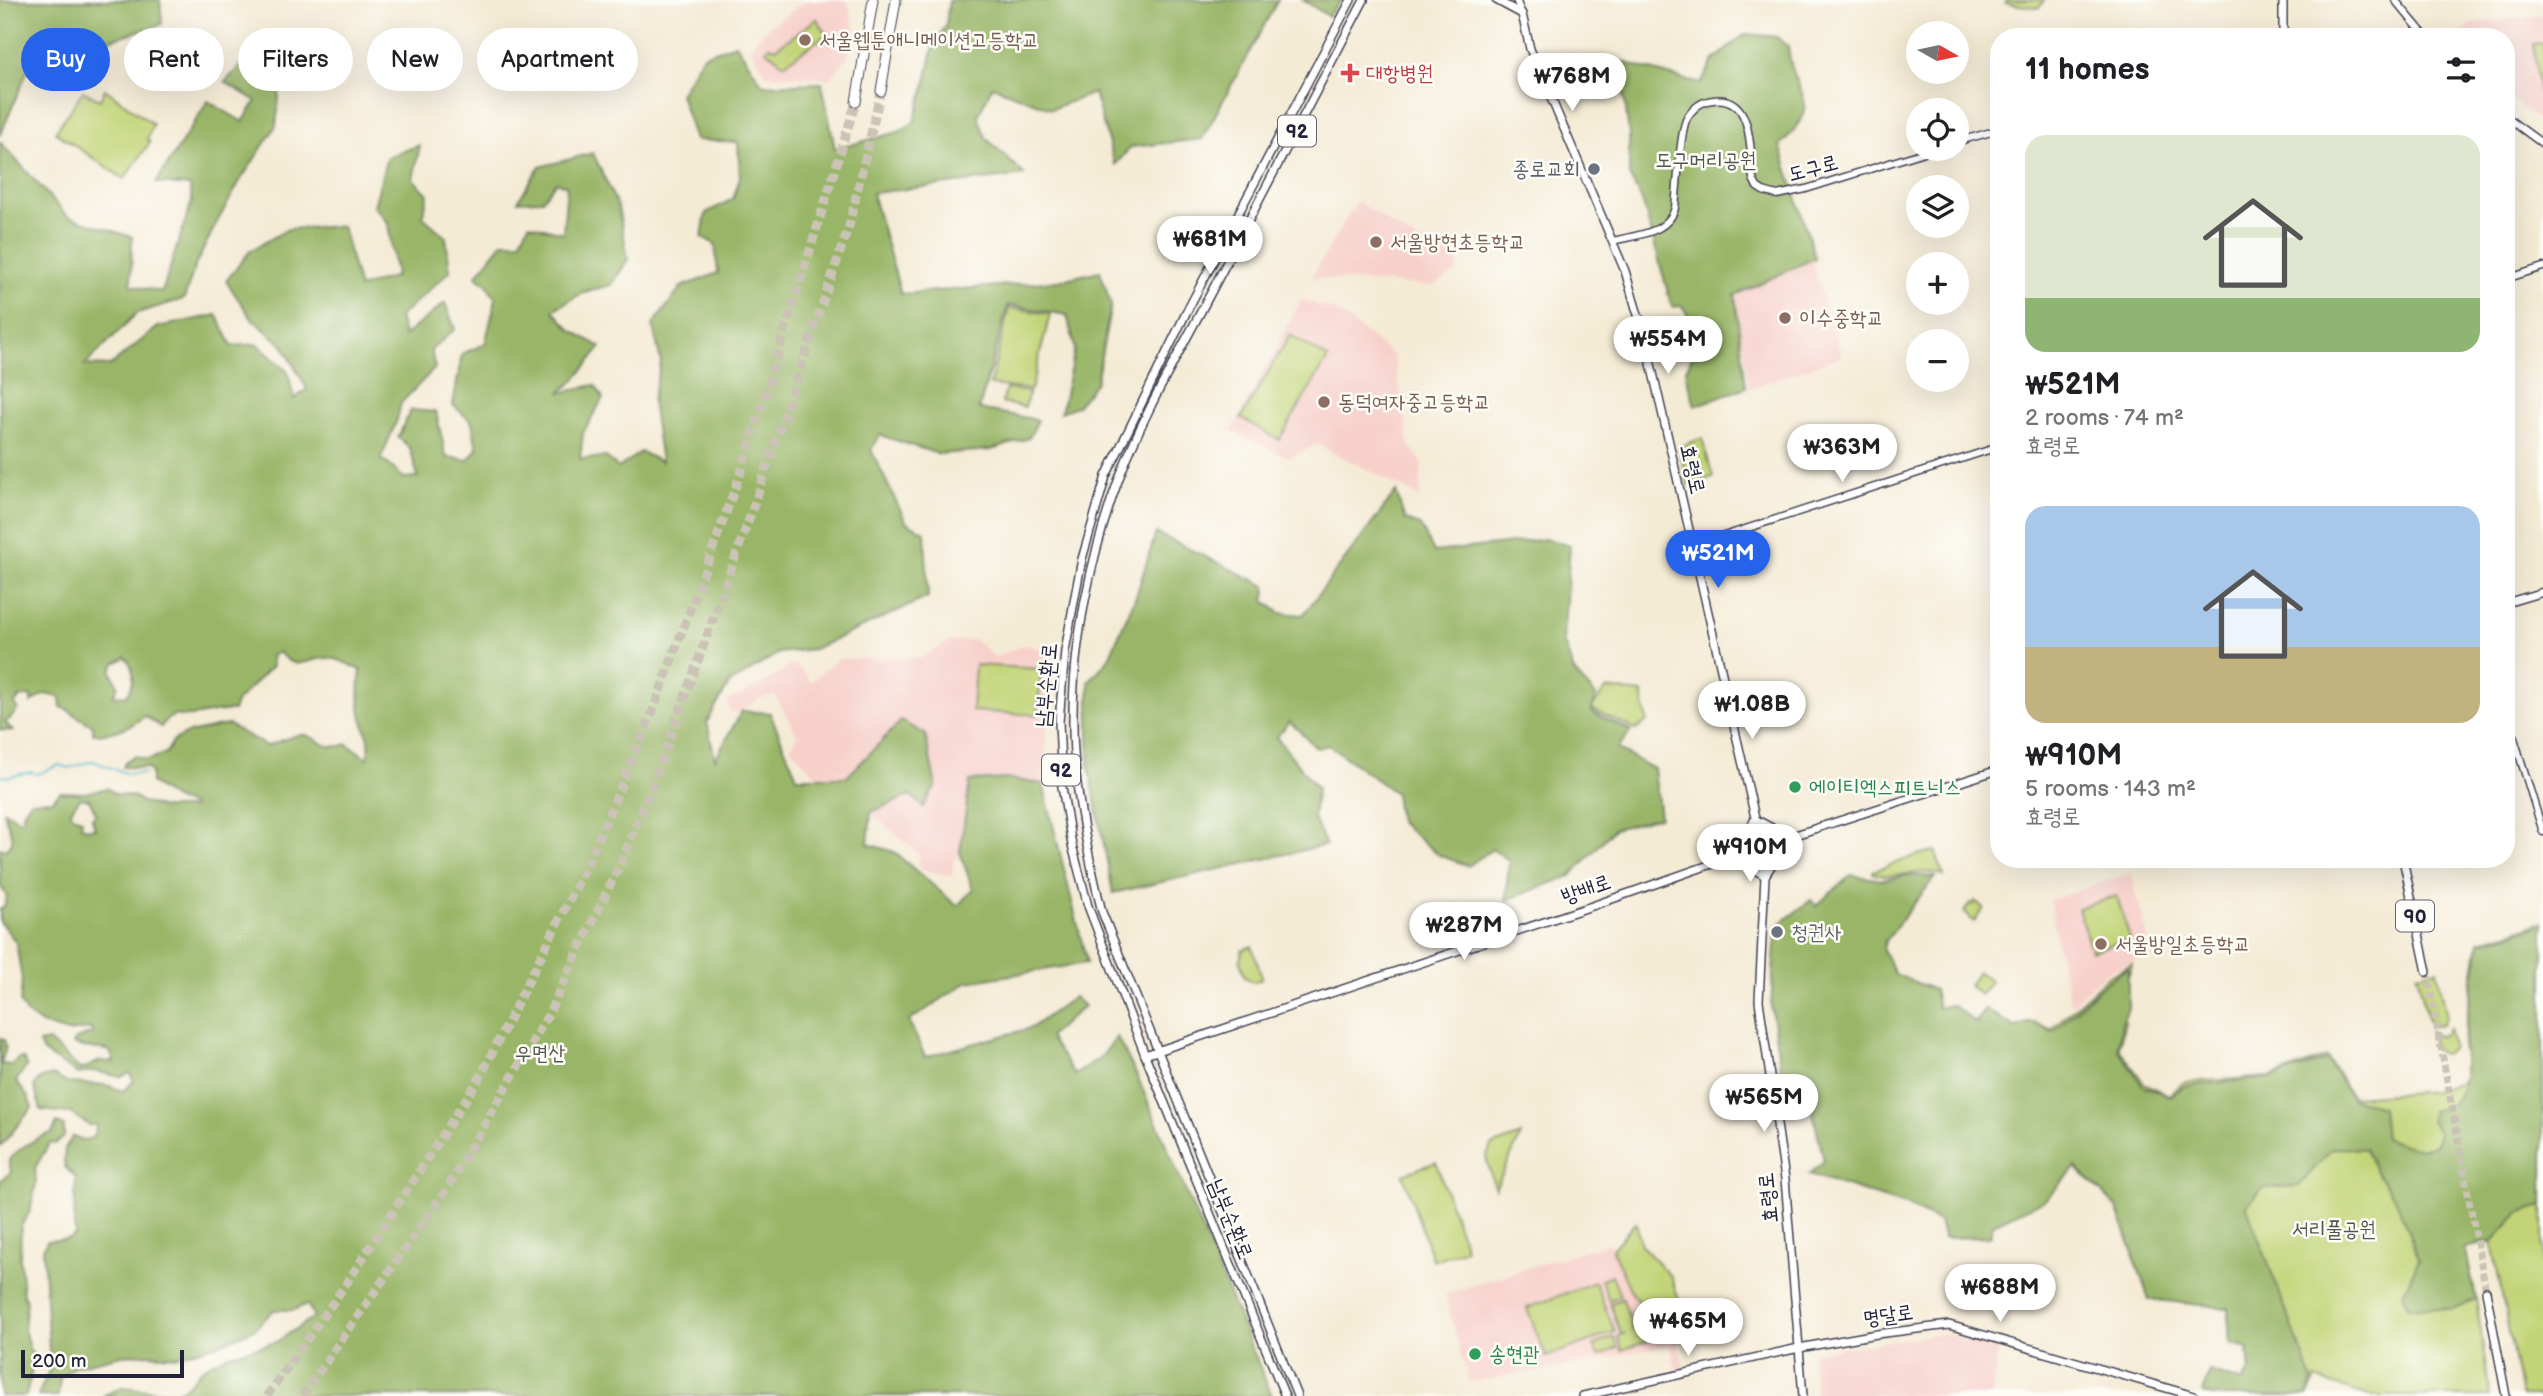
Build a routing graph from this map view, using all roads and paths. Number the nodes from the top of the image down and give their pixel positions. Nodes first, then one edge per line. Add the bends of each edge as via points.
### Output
1 (870, 0) edge
2 (898, 0) edge
3 (1351, 0) edge
4 (1364, 0) edge
5 (1496, 0) edge
6 (1516, 0) edge
7 (2283, 0) edge
8 (2395, 0) edge
9 (1522, 14) junction
10 (2283, 28) edge
11 (2418, 28) edge
12 (881, 91) tunnel mouth
13 (856, 102) tunnel mouth
14 (2515, 124) edge
15 (1990, 132) edge
16 (1969, 138) edge
17 (2543, 144) edge
18 (1906, 158) edge
19 (1613, 240) junction
20 (1216, 256) junction
21 (1228, 261) junction
22 (2543, 267) edge
23 (2515, 276) edge
24 (1186, 311) junction
25 (1198, 318) junction
26 (1990, 450) edge
27 (1693, 546) junction
28 (2543, 592) edge
29 (2515, 600) edge
30 (2515, 741) edge
31 (1990, 773) edge
32 (1755, 819) junction
33 (2543, 832) edge
34 (1788, 837) junction
35 (1762, 848) junction
36 (1734, 857) junction
37 (2405, 868) edge
38 (1765, 876) junction
39 (2427, 972) tunnel mouth
40 (1157, 1051) junction
41 (1145, 1055) junction
42 (2486, 1292) tunnel mouth
43 (1799, 1348) junction
44 (1284, 1396) edge
45 (1297, 1396) edge
46 (1583, 1396) edge
47 (1803, 1396) edge
48 (2194, 1396) edge
49 (2506, 1396) edge

1 - 13 highway
2 - 12 highway
3 - 20 main road, 남부순환로 / 92
4 - 21 main road, 남부순환로 / 92
5 - 9 main road
6 - 9 street
7 - 10 main road
8 - 11 street
9 - 19 main road, 효령로 via 1530,49
14 - 17 street
15 - 16 street
18 - 19 street, 도구로 via 1805,189 1769,193 1753,180 1742,112 1725,100 1703,102 1684,124 1670,221 1660,229
19 - 27 main road, 효령로 via 1646,342
20 - 21 main road via 1217,263
20 - 24 main road, 남부순환로 / 92
21 - 25 main road, 남부순환로 / 92
22 - 23 street
24 - 25 main road via 1195,308
24 - 41 main road, 남부순환로 / 92 via 1110,467 1097,504 1070,621 1060,713 1062,788 1080,876
25 - 40 main road, 남부순환로 / 92 via 1115,489 1087,599 1073,709 1076,769 1091,871 1102,912
26 - 27 street
27 - 32 main road, 효령로
28 - 29 main road
30 - 33 street
31 - 34 main road, 방배로
32 - 34 main road
32 - 35 main road, 효령로
32 - 36 main road
34 - 35 main road, 방배로
34 - 38 main road
35 - 36 main road, 방배로
35 - 38 main road, 효령로
36 - 38 main road
36 - 40 main road, 방배로
37 - 39 main road, 90
38 - 43 main road, 효령로 via 1759,1001 1784,1179
40 - 41 main road, 방배로
40 - 45 main road, 남부순환로 / 92
41 - 44 main road, 남부순환로 / 92
42 - 49 main road
43 - 46 main road, 명달로
43 - 47 main road, 효령로
43 - 48 main road, 명달로 via 1950,1325

